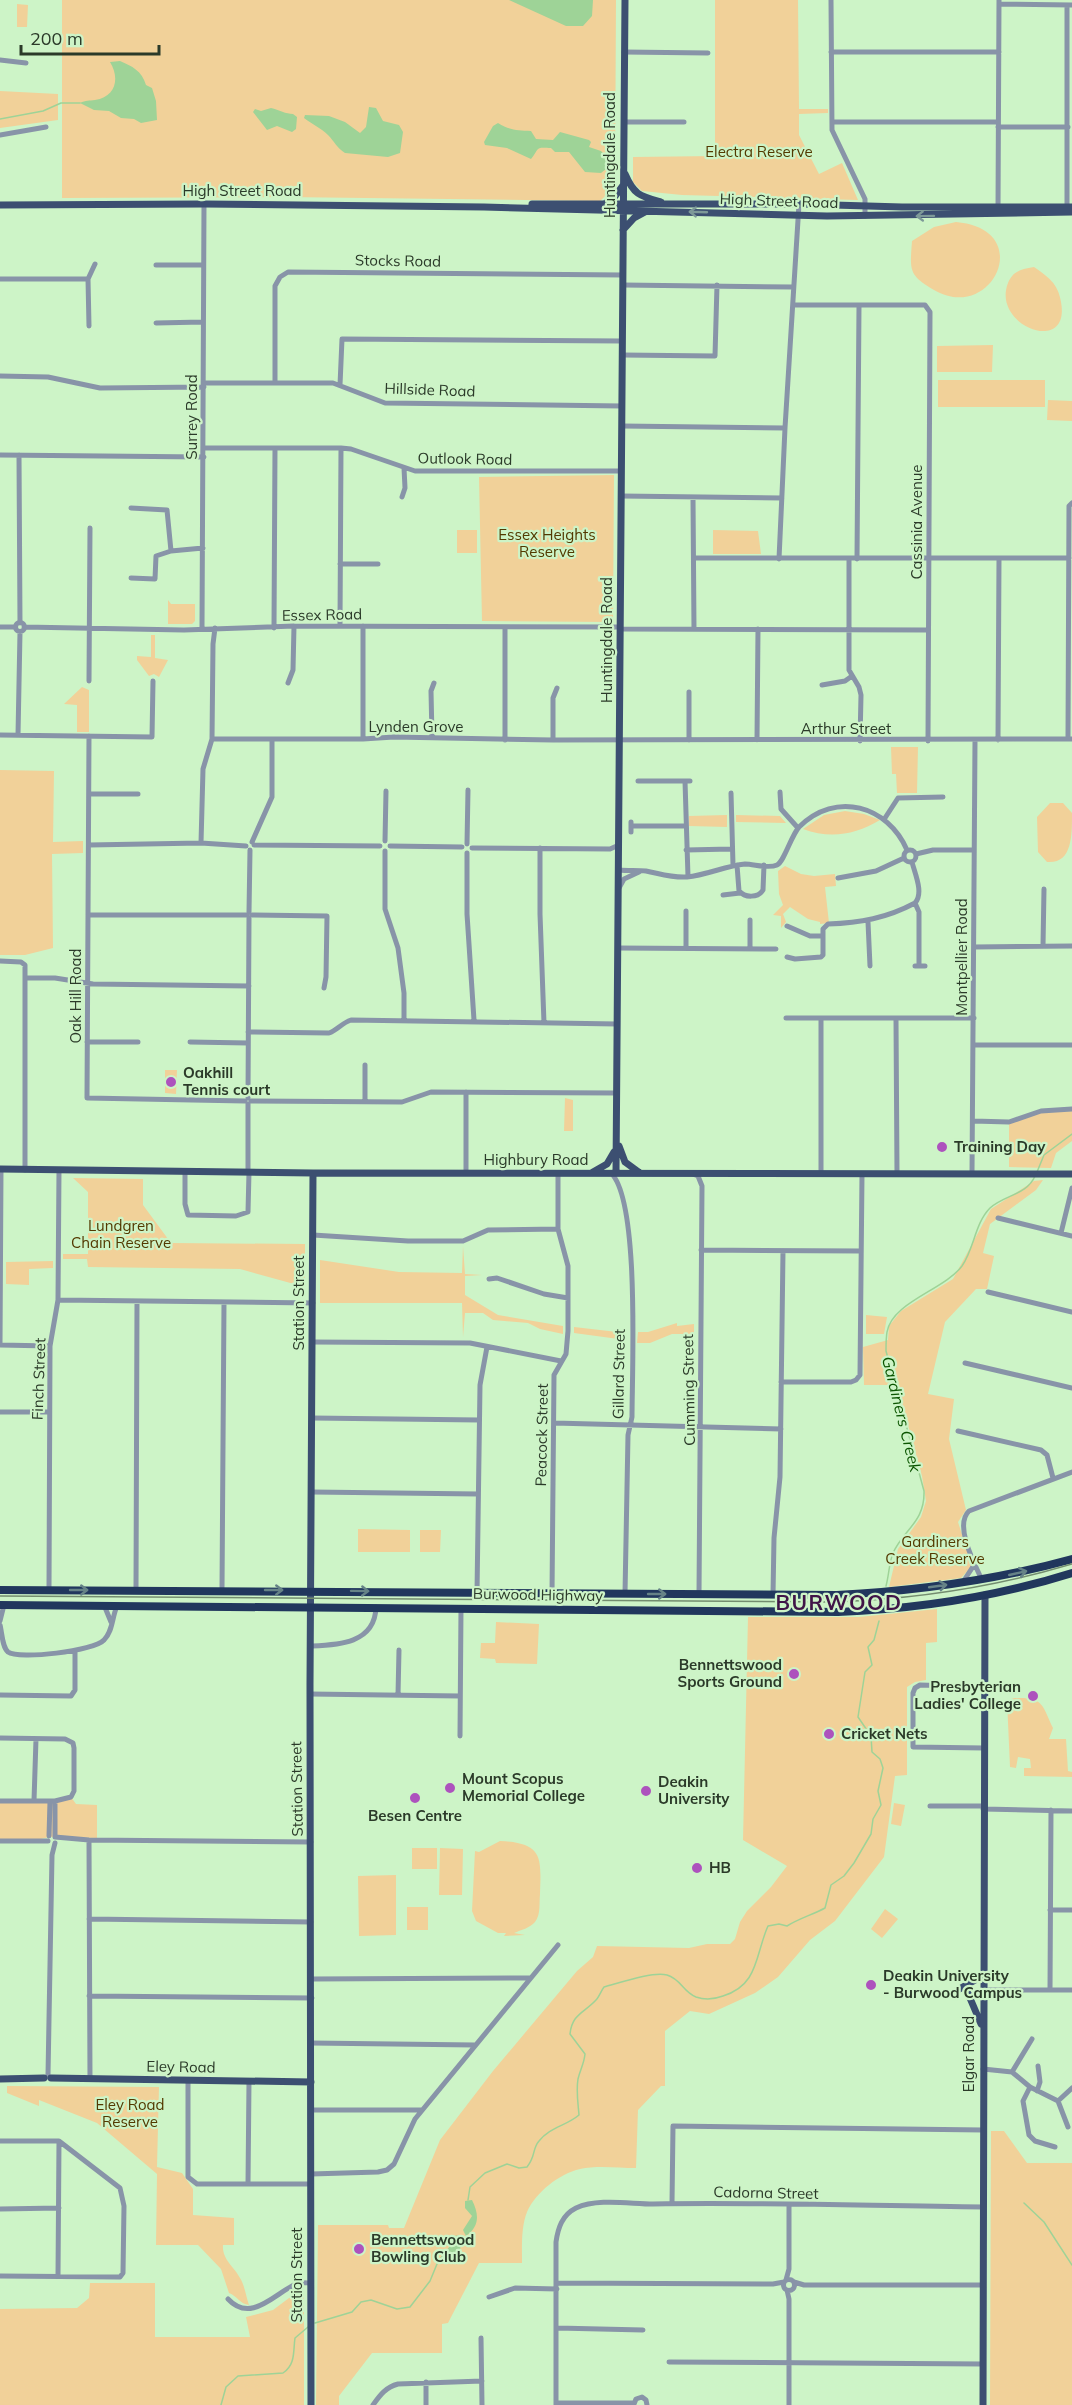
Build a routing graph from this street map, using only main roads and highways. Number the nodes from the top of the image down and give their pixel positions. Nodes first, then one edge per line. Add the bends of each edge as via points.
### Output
1 (624, 0) edge
2 (624, 172) junction
3 (624, 184) junction
4 (668, 204) junction
5 (0, 205) edge
6 (602, 205) junction
7 (484, 207) junction
8 (623, 207) junction
9 (648, 210) junction
10 (1070, 210) edge
11 (998, 211) junction
12 (623, 230) junction
13 (617, 1137) junction
14 (0, 1169) edge
15 (313, 1173) junction
16 (588, 1173) junction
17 (613, 1173) junction
18 (641, 1173) junction
19 (1072, 1174) edge
20 (1072, 1558) edge
21 (1072, 1573) edge
22 (982, 1580) junction
23 (0, 1590) edge
24 (194, 1590) junction
25 (311, 1590) junction
26 (419, 1592) junction
27 (743, 1594) junction
28 (985, 1595) junction
29 (972, 1598) junction
30 (2, 1605) edge
31 (200, 1606) junction
32 (311, 1607) junction
33 (424, 1608) junction
34 (742, 1611) junction
35 (984, 1615) junction
36 (982, 1976) junction
37 (956, 1991) dead end
38 (967, 1991) dead end
39 (982, 2027) junction
40 (0, 2079) edge
41 (311, 2082) junction
42 (311, 2405) edge
43 (983, 2405) edge

1 - 2 main road, Huntingdale Road
2 - 3 main road, Huntingdale Road
2 - 4 main road via 637,194
3 - 6 main road via 613,199
3 - 8 main road, Huntingdale Road
4 - 8 main road, High Street Road
4 - 11 main road, High Street Road
5 - 7 main road, High Street Road
6 - 7 main road, High Street Road
6 - 8 main road, High Street Road
7 - 8 main road, High Street Road
8 - 9 main road, High Street Road
8 - 12 main road, Huntingdale Road
11 -> 9 main road, High Street Road via 798,216
9 - 12 main road
10 - 11 main road, High Street Road
12 - 13 main road, Huntingdale Road
13 - 16 main road via 608,1164
13 - 17 main road, Huntingdale Road
13 - 18 main road via 623,1160
14 - 15 main road, Highbury Road
15 - 16 main road, Highbury Road
15 - 25 main road, Station Street
16 - 17 main road, Highbury Road
17 - 18 main road, Highbury Road
18 - 19 main road, Highbury Road
22 -> 20 highway, Burwood Highway
21 - 28 highway, Burwood Highway
27 -> 22 highway, Burwood Highway via 876,1593
22 - 28 highway
23 -> 24 highway, Burwood Highway
24 -> 25 highway, Burwood Highway
24 - 31 highway via 200,1597
25 -> 26 highway, Burwood Highway
25 - 32 main road, Station Street
26 -> 27 highway, Burwood Highway
26 - 33 highway
27 - 34 highway
28 - 29 highway, Burwood Highway
28 - 35 main road, Elgar Road
29 - 34 highway, Burwood Highway via 856,1611
29 - 35 main road via 980,1604
30 - 31 highway, Burwood Highway
31 - 32 highway, Burwood Highway
32 - 33 highway, Burwood Highway
32 - 41 main road, Station Street
33 - 34 highway, Burwood Highway
35 - 36 main road, Elgar Road
36 - 37 main road
36 - 39 main road, Elgar Road
38 - 39 main road
39 - 43 main road, Elgar Road
40 - 41 main road, Eley Road
41 - 42 main road, Station Street

